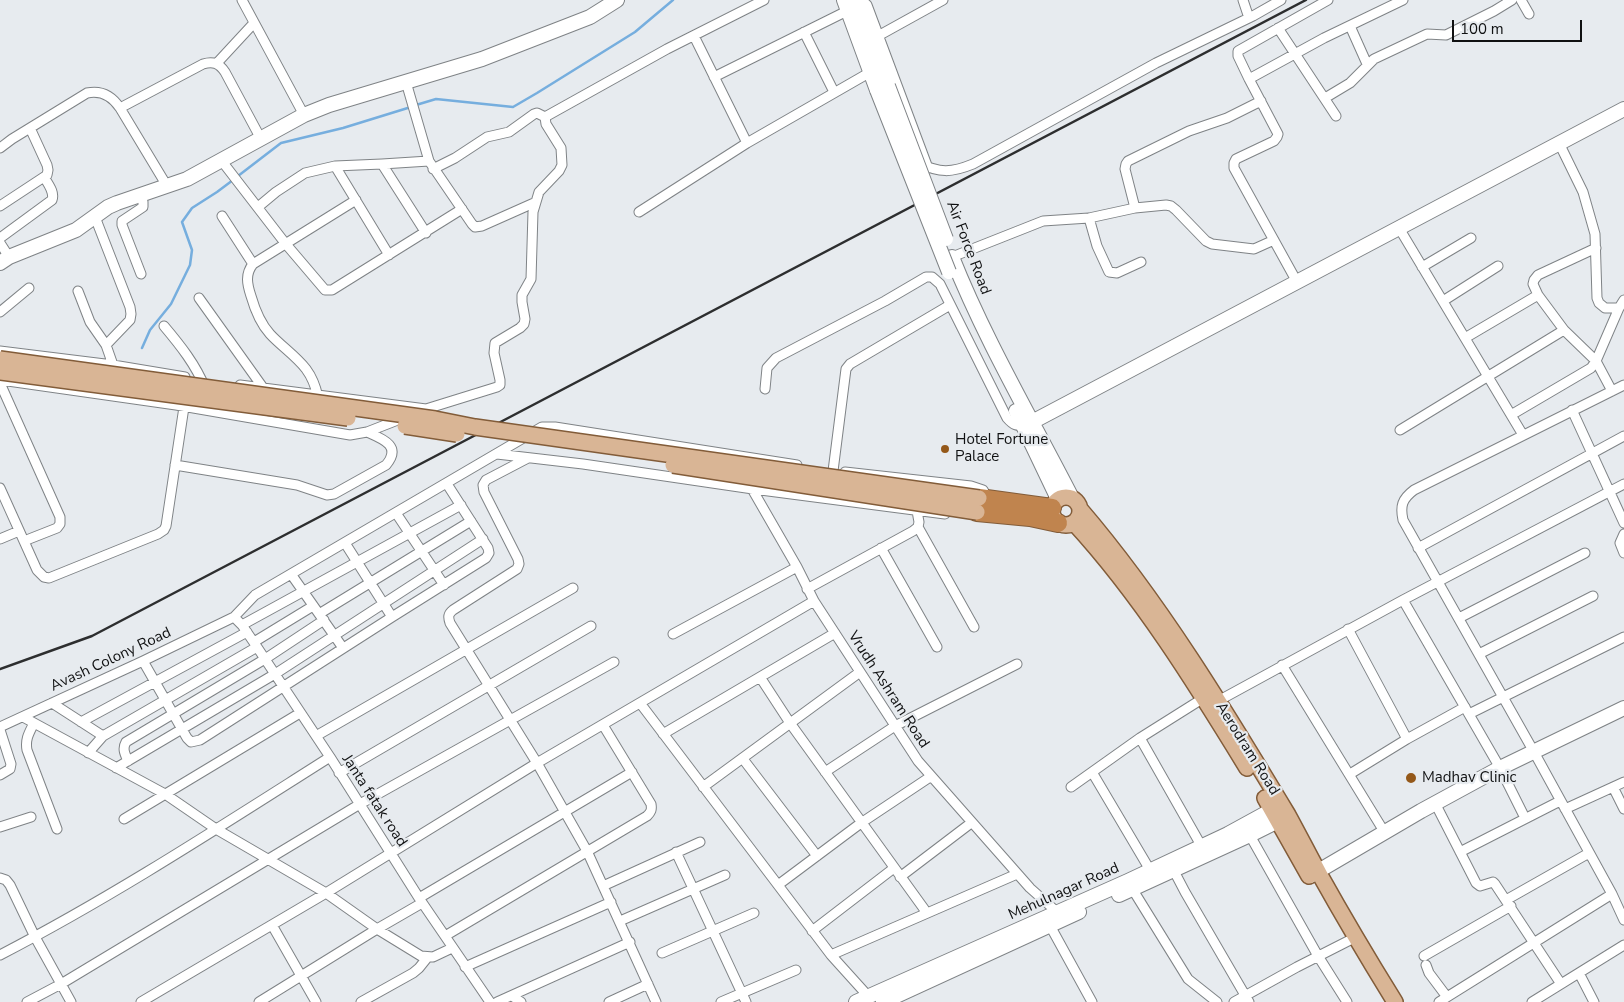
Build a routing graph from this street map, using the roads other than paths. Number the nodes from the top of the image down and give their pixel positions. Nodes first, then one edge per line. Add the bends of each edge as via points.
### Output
1 (242, 0) edge
2 (617, 0) edge
3 (764, 0) edge
4 (943, 0) edge
5 (1243, 0) edge
6 (1281, 0) edge
7 (1328, 0) edge
8 (1403, 0) edge
9 (1512, 0) edge
10 (1521, 0) edge
11 (853, 3) edge
12 (1528, 14) dead end
13 (1249, 18) junction
14 (254, 23) junction
15 (1350, 26) junction
16 (1278, 28) junction
17 (804, 32) junction
18 (694, 36) junction
19 (878, 36) junction
20 (1296, 55) junction
21 (217, 63) junction
22 (1367, 64) junction
23 (875, 69) junction
24 (714, 77) junction
25 (1249, 79) junction
26 (406, 82) junction
27 (883, 88) junction
28 (834, 92) junction
29 (1324, 98) junction
30 (1261, 101) junction
31 (120, 108) junction
32 (1624, 109) edge
33 (304, 115) junction
34 (1336, 116) dead end
35 (545, 117) junction
36 (30, 128) junction
37 (261, 139) junction
38 (747, 143) junction
39 (1559, 143) junction
40 (0, 148) edge
41 (382, 164) junction
42 (431, 165) junction
43 (923, 165) junction
44 (225, 166) junction
45 (335, 166) junction
46 (44, 177) junction
47 (167, 186) junction
48 (140, 195) junction
49 (356, 200) junction
50 (536, 202) junction
51 (0, 206) edge
52 (258, 207) junction
53 (1134, 208) junction
54 (462, 209) junction
55 (639, 212) dead end
56 (222, 216) dead end
57 (95, 217) junction
58 (1089, 218) junction
59 (1399, 228) junction
60 (426, 233) junction
61 (0, 238) edge
62 (1471, 238) dead end
63 (1274, 240) junction
64 (0, 243) edge
65 (285, 243) junction
66 (1596, 248) junction
67 (389, 255) junction
68 (952, 257) junction
69 (4, 260) edge
70 (1140, 262) dead end
71 (253, 264) junction
72 (1422, 266) junction
73 (1498, 266) dead end
74 (141, 274) dead end
75 (1297, 282) junction
76 (29, 288) dead end
77 (78, 291) dead end
78 (1538, 295) junction
79 (199, 298) dead end
80 (1624, 300) edge
81 (1443, 301) junction
82 (950, 305) junction
83 (1619, 308) junction
84 (0, 312) edge
85 (1624, 319) edge
86 (1613, 322) junction
87 (164, 326) dead end
88 (1564, 330) junction
89 (1465, 338) junction
90 (106, 345) junction
91 (0, 351) edge
92 (0, 359) edge
93 (1596, 362) junction
94 (113, 364) junction
95 (0, 372) edge
96 (1488, 376) junction
97 (0, 381) edge
98 (202, 381) junction
99 (1624, 385) edge
100 (263, 387) junction
101 (765, 389) dead end
102 (1612, 391) junction
103 (318, 394) junction
104 (184, 407) junction
105 (426, 409) junction
106 (1572, 410) junction
107 (214, 412) junction
108 (1511, 415) junction
109 (277, 423) junction
110 (1028, 423) junction
111 (1400, 430) dead end
112 (324, 431) junction
113 (367, 432) junction
114 (1523, 435) junction
115 (1624, 436) edge
116 (497, 454) junction
117 (1593, 454) junction
118 (733, 455) junction
119 (528, 458) junction
120 (175, 465) junction
121 (833, 470) junction
122 (447, 484) junction
123 (1624, 484) edge
124 (0, 488) edge
125 (753, 489) junction
126 (1610, 491) junction
127 (461, 505) junction
128 (983, 505) junction
129 (1066, 510) junction
130 (917, 511) junction
131 (396, 513) junction
132 (471, 521) junction
133 (1624, 523) edge
134 (918, 527) junction
135 (19, 531) junction
136 (410, 533) junction
137 (1624, 534) edge
138 (0, 539) edge
139 (483, 539) junction
140 (24, 541) junction
141 (345, 543) junction
142 (881, 548) junction
143 (1418, 548) junction
144 (422, 551) junction
145 (1585, 553) dead end
146 (1624, 553) edge
147 (357, 562) junction
148 (797, 567) junction
149 (434, 570) junction
150 (291, 574) junction
151 (1438, 582) junction
152 (370, 583) junction
153 (444, 585) junction
154 (573, 588) dead end
155 (808, 589) junction
156 (303, 592) junction
157 (1593, 596) dead end
158 (1402, 600) junction
159 (814, 601) junction
160 (383, 603) junction
161 (313, 606) junction
162 (392, 616) junction
163 (234, 617) junction
164 (322, 617) junction
165 (1459, 618) junction
166 (591, 626) dead end
167 (974, 627) dead end
168 (245, 628) junction
169 (1348, 629) junction
170 (835, 633) junction
171 (334, 634) junction
172 (673, 634) dead end
173 (1624, 637) edge
174 (256, 645) junction
175 (936, 647) dead end
176 (343, 648) junction
177 (466, 649) junction
178 (1479, 654) junction
179 (265, 659) junction
180 (143, 661) junction
181 (614, 662) dead end
182 (1017, 664) dead end
183 (1282, 665) junction
184 (860, 672) junction
185 (275, 674) junction
186 (760, 677) junction
187 (154, 682) junction
188 (488, 685) junction
189 (284, 687) junction
190 (1503, 697) junction
191 (1202, 698) junction
192 (164, 700) junction
193 (1218, 701) junction
194 (640, 703) junction
195 (52, 704) junction
196 (1624, 708) edge
197 (1467, 711) junction
198 (300, 713) junction
199 (172, 714) junction
200 (23, 717) junction
201 (510, 720) junction
202 (81, 722) junction
203 (790, 722) junction
204 (34, 723) junction
205 (602, 725) junction
206 (895, 726) junction
207 (0, 728) edge
208 (181, 729) junction
209 (662, 734) junction
210 (103, 736) junction
211 (316, 736) junction
212 (1140, 738) junction
213 (1407, 739) junction
214 (1534, 752) junction
215 (88, 753) junction
216 (330, 758) junction
217 (743, 759) junction
218 (128, 761) junction
219 (537, 763) junction
220 (116, 768) junction
221 (1500, 768) junction
222 (632, 772) junction
223 (825, 772) junction
224 (1092, 772) junction
225 (339, 773) junction
226 (1350, 774) junction
227 (0, 775) edge
228 (930, 777) junction
229 (1624, 782) edge
230 (703, 787) junction
231 (1071, 787) dead end
232 (1613, 788) junction
233 (165, 794) junction
234 (1560, 801) junction
235 (1435, 803) junction
236 (360, 804) junction
237 (1624, 808) edge
238 (1565, 809) junction
239 (565, 812) junction
240 (1280, 813) junction
241 (31, 817) dead end
242 (1525, 818) junction
243 (124, 819) dead end
244 (861, 823) junction
245 (971, 823) junction
246 (0, 827) edge
247 (57, 829) dead end
248 (216, 829) junction
249 (1247, 831) junction
250 (1385, 833) junction
251 (700, 842) dead end
252 (1202, 847) junction
253 (587, 851) junction
254 (676, 852) junction
255 (1460, 852) junction
256 (391, 853) junction
257 (1589, 853) junction
258 (817, 856) junction
259 (270, 860) junction
260 (894, 868) junction
261 (1150, 870) junction
262 (1174, 871) junction
263 (1018, 874) junction
264 (1314, 874) junction
265 (725, 875) dead end
266 (900, 876) junction
267 (0, 878) edge
268 (778, 885) junction
269 (603, 886) junction
270 (694, 889) junction
271 (1133, 890) junction
272 (326, 893) junction
273 (1612, 894) junction
274 (421, 900) junction
275 (611, 902) junction
276 (1508, 903) junction
277 (754, 913) dead end
278 (927, 913) junction
279 (1051, 919) junction
280 (1624, 920) edge
281 (620, 921) junction
282 (272, 925) junction
283 (376, 929) junction
284 (812, 931) junction
285 (713, 932) junction
286 (445, 936) junction
287 (35, 937) junction
288 (1352, 939) junction
289 (630, 942) junction
290 (1534, 942) junction
291 (1624, 945) edge
292 (452, 948) junction
293 (662, 953) dead end
294 (0, 955) edge
295 (831, 955) junction
296 (1318, 956) junction
297 (426, 958) junction
298 (465, 967) junction
299 (796, 970) dead end
300 (1579, 973) junction
301 (301, 976) junction
302 (61, 984) junction
303 (648, 984) junction
304 (1561, 984) junction
305 (741, 993) junction
306 (512, 996) junction
307 (862, 999) edge
308 (1248, 999) edge
309 (1443, 1000) edge
310 (485, 1001) edge
311 (27, 1002) edge
312 (71, 1002) edge
313 (140, 1002) edge
314 (259, 1002) edge
315 (316, 1002) edge
316 (361, 1002) edge
317 (497, 1002) edge
318 (521, 1002) edge
319 (609, 1002) edge
320 (656, 1002) edge
321 (721, 1002) edge
322 (746, 1002) edge
323 (882, 1002) edge
324 (1092, 1002) edge
325 (1217, 1002) edge
326 (1234, 1002) edge
327 (1347, 1002) edge
328 (1384, 1002) edge
329 (1395, 1002) edge
330 (1532, 1002) edge
331 (1594, 1002) edge

1 - 14 street
2 - 26 street via 590,17 482,59
3 - 18 street
4 - 19 street
5 - 13 street
6 - 13 street
7 - 16 street
8 - 15 street
9 - 22 street via 1446,35 1432,33 1422,36
10 - 12 street
11 - 17 street
11 - 19 street via 867,5
11 - 23 street, Air Force Road
13 - 43 street via 1156,62 973,164 942,172
14 - 21 street
14 - 33 street
15 - 20 street
15 - 22 street
16 - 20 street
16 - 25 street via 1238,51
17 - 24 street
17 - 28 street
18 - 24 street
18 - 35 street
19 - 43 street
20 - 25 street
20 - 29 street
21 - 31 street via 203,64
21 - 37 street
22 - 29 street via 1350,83
23 - 27 street, Air Force Road
23 - 28 street
24 - 38 street
25 - 30 street
26 - 33 street
26 - 42 street
27 - 43 street, Air Force Road, bridge
27 - 110 street, Air Force Road, bridge via 948,272 972,326
28 - 38 street
29 - 34 street
30 - 53 street via 1128,161 1125,169
30 - 63 street via 1278,134 1277,138 1241,156 1234,163 1234,168
31 - 36 street via 112,98 95,91
31 - 47 street
32 - 39 street
33 - 37 street
35 - 42 street via 534,114 509,132 487,137 455,158
35 - 50 street via 561,148 562,165 541,188
36 - 40 street
36 - 46 street via 47,165
37 - 44 street
38 - 55 street
39 - 59 street
39 - 66 street via 1583,192
41 - 42 street
41 - 45 street
41 - 60 street
42 - 54 street
43 - 68 street, Air Force Road, bridge
44 - 47 street
44 - 52 street
45 - 49 street
45 - 52 street via 301,175
46 - 51 street
46 - 61 street via 54,196 52,200
47 - 48 street
48 - 57 street via 108,207
48 - 74 street via 143,207 125,217 122,225
49 - 65 street
49 - 67 street
50 - 54 street via 478,227
50 - 105 street via 531,279 522,295 526,319 520,328 495,343 500,384
52 - 65 street
53 - 58 street
53 - 63 street via 1172,206 1206,241 1218,246 1254,249
54 - 60 street
56 - 71 street
57 - 69 street via 76,230
57 - 90 street via 131,314 130,320
58 - 68 street via 1043,221
58 - 70 street via 1096,246 1109,272
59 - 72 street
59 - 75 street
60 - 67 street
62 - 72 street
63 - 75 street
64 - 69 street
65 - 67 street via 322,288 329,291
65 - 71 street
66 - 78 street via 1538,276 1533,284
66 - 83 street via 1598,302 1605,308
68 - 110 street, Air Force Road
71 - 103 street via 247,285 255,309 270,334 305,368
72 - 81 street
73 - 81 street
75 - 110 street
76 - 84 street
77 - 90 street via 90,322
78 - 88 street
78 - 89 street
79 - 100 street
80 - 83 street
81 - 89 street
82 - 101 street via 937,279 926,277 776,358 767,368
82 - 110 street via 1007,418 1019,426
82 - 121 street via 846,369
83 - 86 street
85 - 86 street
86 - 93 street
87 - 98 street
88 - 93 street
88 - 96 street
89 - 96 street
90 - 94 street
91 - 94 street
92 - 128 main road, bridge via 435,419 476,428
93 - 102 street
93 - 108 street via 1587,371
94 - 98 street
95 - 128 main road, bridge
96 - 108 street
96 - 111 street
97 - 104 street
97 - 140 street via 60,517 56,528
98 - 100 street
98 - 107 street
99 - 102 street
100 - 103 street
100 - 109 street
102 - 106 street
103 - 105 street
103 - 112 street
104 - 107 street
104 - 120 street
105 - 113 street
106 - 114 street
106 - 117 street
107 - 109 street
108 - 114 street
109 - 112 street
110 - 129 street, Air Force Road
112 - 113 street via 350,435
113 - 120 street via 390,445 391,459 334,494
114 - 143 street via 1407,495 1401,511
115 - 117 street
116 - 118 street, Avash Colony Road via 535,430 548,427
116 - 119 street
116 - 122 street, Avash Colony Road
117 - 126 street
117 - 143 street
118 - 121 street, Avash Colony Road
118 - 125 street, Vrudh Ashram Road
119 - 125 street
119 - 177 street via 486,480 483,485 520,564 511,574 449,613 450,624
120 - 140 street via 166,526 158,534 49,578 37,570
121 - 128 street, Avash Colony Road via 972,486 982,490
122 - 127 street
122 - 131 street, Avash Colony Road
123 - 126 street
124 - 135 street
125 - 130 street
125 - 148 street, Vrudh Ashram Road
126 - 133 street
126 - 151 street
127 - 132 street
127 - 136 street
128 - 129 highway
128 - 130 street via 979,517 972,518
129 - 191 main road, Aerodram Road via 1126,584
129 - 193 main road, Aerodram Road via 1110,545
130 - 134 street
131 - 136 street
131 - 141 street, Avash Colony Road
132 - 139 street
132 - 144 street
134 - 142 street
134 - 167 street
135 - 138 street
135 - 140 street
136 - 144 street
136 - 147 street
137 - 146 street via 1620,543
139 - 149 street
139 - 153 street via 488,548 486,558
141 - 147 street
141 - 150 street, Avash Colony Road
142 - 155 street
142 - 175 street
143 - 151 street
144 - 149 street
144 - 152 street
145 - 165 street
147 - 152 street
147 - 156 street
148 - 155 street, Vrudh Ashram Road
148 - 172 street
149 - 153 street
149 - 160 street
150 - 156 street
150 - 163 street, Avash Colony Road via 255,596
151 - 158 street
151 - 165 street
152 - 160 street
152 - 164 street
153 - 162 street
154 - 177 street
155 - 159 street, Vrudh Ashram Road
156 - 161 street
156 - 168 street
157 - 178 street
158 - 169 street
158 - 197 street
159 - 170 street, Vrudh Ashram Road
159 - 194 street
160 - 162 street
160 - 171 street
161 - 164 street
161 - 174 street
162 - 176 street
163 - 168 street, Janta fatak road
163 - 180 street, Avash Colony Road
164 - 171 street
164 - 179 street
165 - 178 street
166 - 188 street
168 - 174 street, Janta fatak road
168 - 187 street
169 - 183 street
169 - 213 street
170 - 184 street, Vrudh Ashram Road
170 - 186 street
171 - 176 street
171 - 185 street
173 - 190 street
174 - 179 street, Janta fatak road
174 - 192 street
176 - 189 street
177 - 188 street
177 - 211 street
178 - 190 street
179 - 185 street, Janta fatak road
179 - 199 street
180 - 187 street
180 - 195 street, Avash Colony Road
181 - 201 street
182 - 206 street
183 - 193 street
183 - 226 street
184 - 203 street
184 - 206 street, Vrudh Ashram Road
185 - 189 street, Janta fatak road
185 - 208 street
186 - 203 street
186 - 209 street
187 - 192 street
187 - 202 street
188 - 201 street
188 - 225 street
189 - 198 street, Janta fatak road
189 - 208 street via 200,740 191,742
190 - 197 street
190 - 214 street
191 - 212 street
191 - 240 main road, Aerodram Road
192 - 199 street
192 - 210 street
193 - 240 main road, Aerodram Road
194 - 205 street
194 - 209 street
195 - 200 street, Avash Colony Road
195 - 202 street
196 - 214 street
197 - 213 street
197 - 221 street
198 - 211 street, Janta fatak road
198 - 233 street
199 - 208 street
199 - 218 street via 126,742 124,750
200 - 204 street
200 - 207 street, Avash Colony Road
201 - 219 street
201 - 236 street
202 - 210 street
203 - 217 street
203 - 223 street
204 - 215 street
204 - 247 street via 27,737 27,750
205 - 219 street
205 - 222 street
206 - 223 street
206 - 228 street, Vrudh Ashram Road
207 - 227 street via 11,764 10,769
208 - 218 street
209 - 230 street
210 - 215 street
211 - 216 street, Janta fatak road
212 - 224 street
212 - 252 street
213 - 226 street
214 - 221 street
214 - 234 street
215 - 220 street
216 - 225 street, Janta fatak road
216 - 248 street
217 - 230 street
217 - 258 street
218 - 220 street
219 - 239 street
219 - 256 street
220 - 233 street
221 - 235 street
221 - 242 street
222 - 239 street
222 - 253 street via 651,804 651,813
223 - 244 street
224 - 231 street
224 - 261 street
225 - 236 street, Janta fatak road
226 - 250 street
228 - 244 street
228 - 245 street, Vrudh Ashram Road
229 - 232 street
230 - 268 street
232 - 237 street
232 - 238 street
233 - 243 street
233 - 248 street
234 - 238 street
234 - 242 street
235 - 250 street
235 - 255 street
236 - 256 street, Janta fatak road
236 - 259 street
238 - 257 street
239 - 253 street
239 - 274 street
240 - 249 street, Mehulnagar Road
240 - 264 main road, Aerodram Road
241 - 246 street
242 - 255 street
244 - 258 street
244 - 260 street
245 - 263 street, Vrudh Ashram Road
245 - 266 street
248 - 259 street
248 - 287 street
249 - 252 street, Mehulnagar Road
249 - 262 street, Mehulnagar Road
249 - 296 street
250 - 264 street
251 - 254 street
252 - 261 street, Mehulnagar Road
253 - 269 street
253 - 286 street
254 - 269 street
254 - 270 street
255 - 276 street via 1476,883 1480,886 1493,882
256 - 272 street
256 - 274 street, Janta fatak road
257 - 273 street
257 - 276 street
258 - 268 street
259 - 272 street
259 - 302 street
260 - 266 street
260 - 284 street
261 - 279 street, Mehulnagar Road
262 - 271 street, Mehulnagar Road
262 - 308 street
263 - 278 street
263 - 279 street, Vrudh Ashram Road
264 - 288 main road, Aerodram Road
265 - 270 street
266 - 278 street
267 - 287 street via 10,885
268 - 284 street
269 - 275 street
270 - 281 street
270 - 285 street
271 - 279 street, Mehulnagar Road
271 - 325 street via 1188,979
272 - 282 street
272 - 283 street
273 - 280 street
273 - 290 street
274 - 283 street
274 - 286 street, Janta fatak road
275 - 281 street
275 - 298 street
276 - 290 street
276 - 309 street via 1425,960
277 - 285 street
278 - 295 street
279 - 307 street, Mehulnagar Road
279 - 323 street, Mehulnagar Road
279 - 324 street, Vrudh Ashram Road
281 - 289 street
282 - 301 street
282 - 313 street
283 - 297 street
283 - 301 street
284 - 295 street
285 - 293 street
285 - 305 street
286 - 292 street, Janta fatak road
287 - 294 street
287 - 302 street
288 - 296 street
288 - 328 main road, Aerodram Road
288 - 329 main road, Aerodram Road
289 - 303 street
289 - 306 street
290 - 304 street
290 - 309 street
291 - 300 street
292 - 297 street
292 - 298 street, Janta fatak road
295 - 307 street
296 - 308 street
296 - 327 street
297 - 316 street via 414,972
298 - 310 street, Janta fatak road
299 - 305 street
300 - 304 street
300 - 331 street
301 - 314 street
301 - 315 street
302 - 311 street
302 - 312 street
303 - 319 street
303 - 320 street
304 - 330 street
305 - 321 street
305 - 322 street
306 - 317 street
306 - 318 street
308 - 326 street

